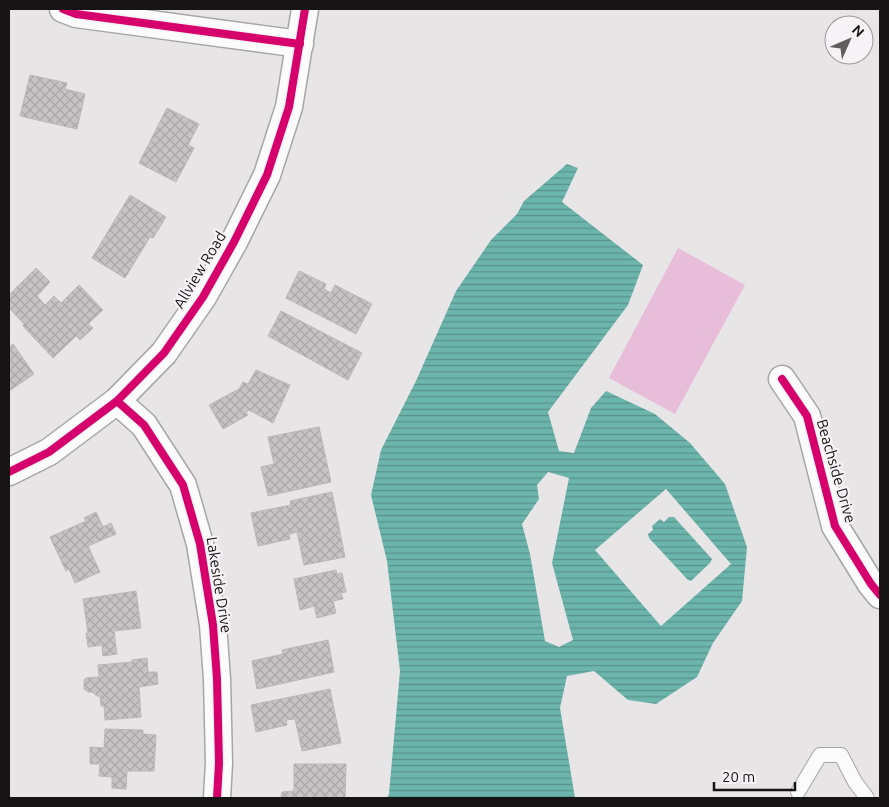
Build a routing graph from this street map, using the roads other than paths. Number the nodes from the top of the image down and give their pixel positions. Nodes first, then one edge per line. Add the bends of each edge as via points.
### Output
1 (63, 9) edge
2 (305, 9) edge
3 (300, 44) junction
4 (782, 379) dead end
5 (117, 401) junction
6 (9, 472) edge
7 (880, 595) edge
8 (798, 792) dead end
9 (217, 798) edge
10 (867, 798) edge

1 - 3 street via 76,14
2 - 3 street, Allview Road
3 - 5 street, Allview Road via 289,107 267,175 234,242 203,297 164,352
4 - 7 street, Beachside Drive via 806,416 835,526
5 - 6 street, Allview Road via 49,452
5 - 9 street, Lakeside Drive via 144,424 183,485 200,544 214,625 218,679
8 - 10 lane via 820,755 841,755

